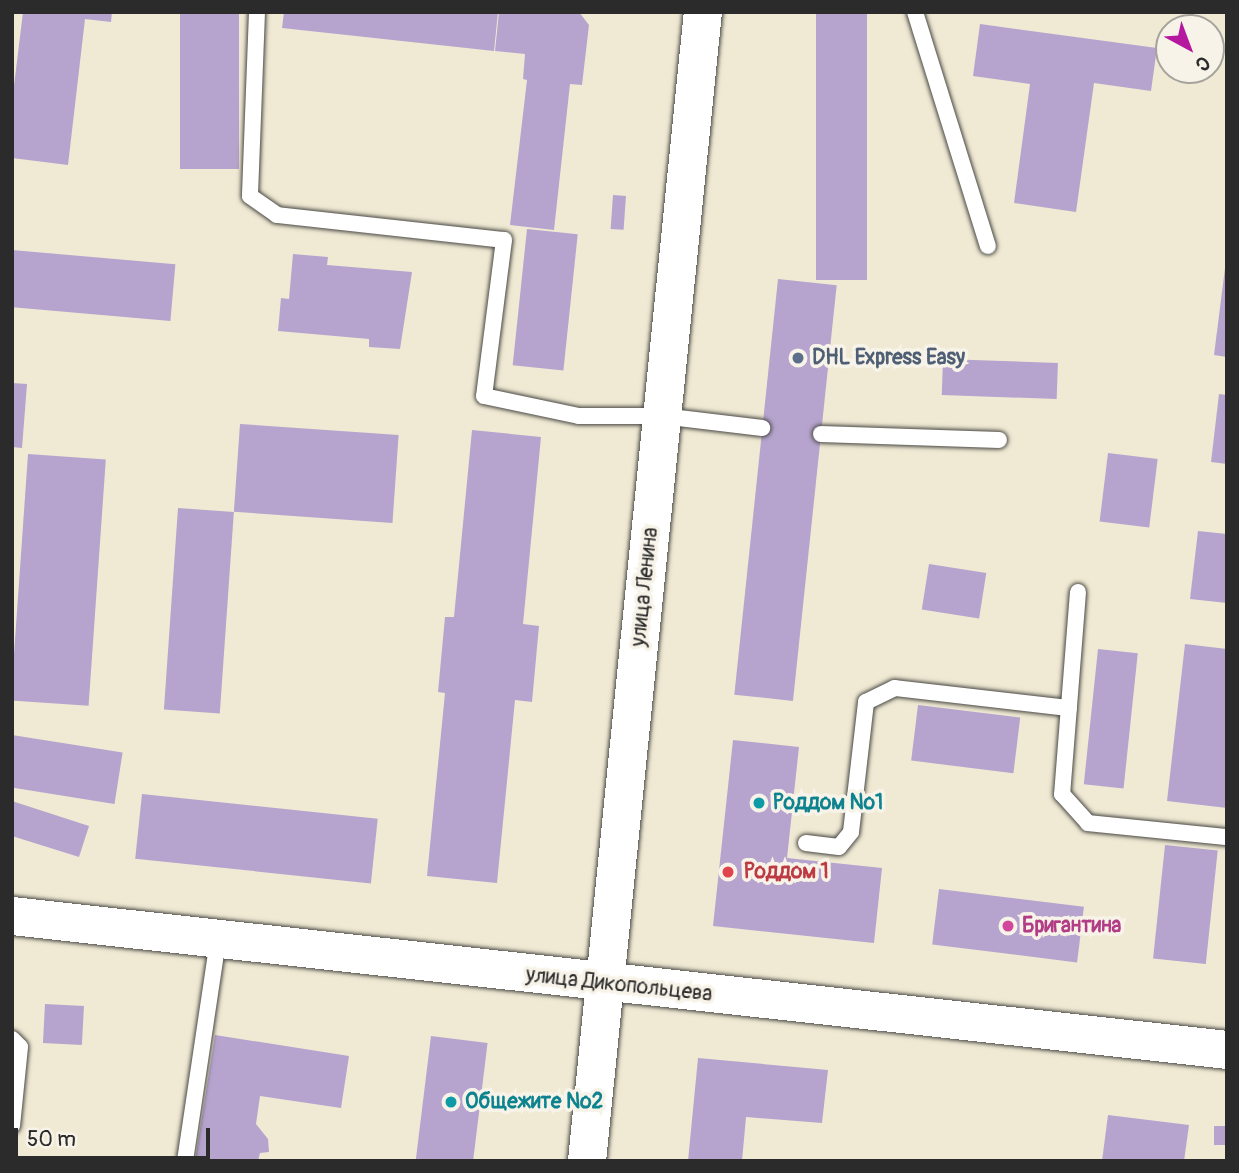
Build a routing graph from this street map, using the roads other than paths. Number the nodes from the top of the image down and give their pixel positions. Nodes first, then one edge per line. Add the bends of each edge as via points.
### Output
1 (257, 12) edge
2 (703, 12) edge
3 (915, 12) edge
4 (988, 246) dead end
5 (663, 416) junction
6 (762, 428) dead end
7 (821, 434) dead end
8 (999, 440) dead end
9 (1078, 592) dead end
10 (1069, 708) junction
11 (1227, 837) edge
12 (806, 843) dead end
13 (12, 916) edge
14 (218, 941) junction
15 (605, 984) junction
16 (12, 1039) edge
17 (1227, 1050) edge
18 (12, 1126) edge
19 (185, 1161) edge
20 (587, 1161) edge

1 - 5 lane via 250,196 277,215 504,240 484,396 579,416
2 - 5 main road, улица Ленина
3 - 4 lane
5 - 6 lane
5 - 15 main road, улица Ленина
7 - 8 lane
9 - 10 lane
10 - 11 lane via 1062,794 1088,823
10 - 12 lane via 895,688 866,702 851,832 839,847
13 - 14 main road, улица Дикопольцева
14 - 15 main road, улица Дикопольцева
14 - 19 lane
15 - 17 main road, улица Дикопольцева
15 - 20 main road, улица Ленина
16 - 18 lane via 20,1047

